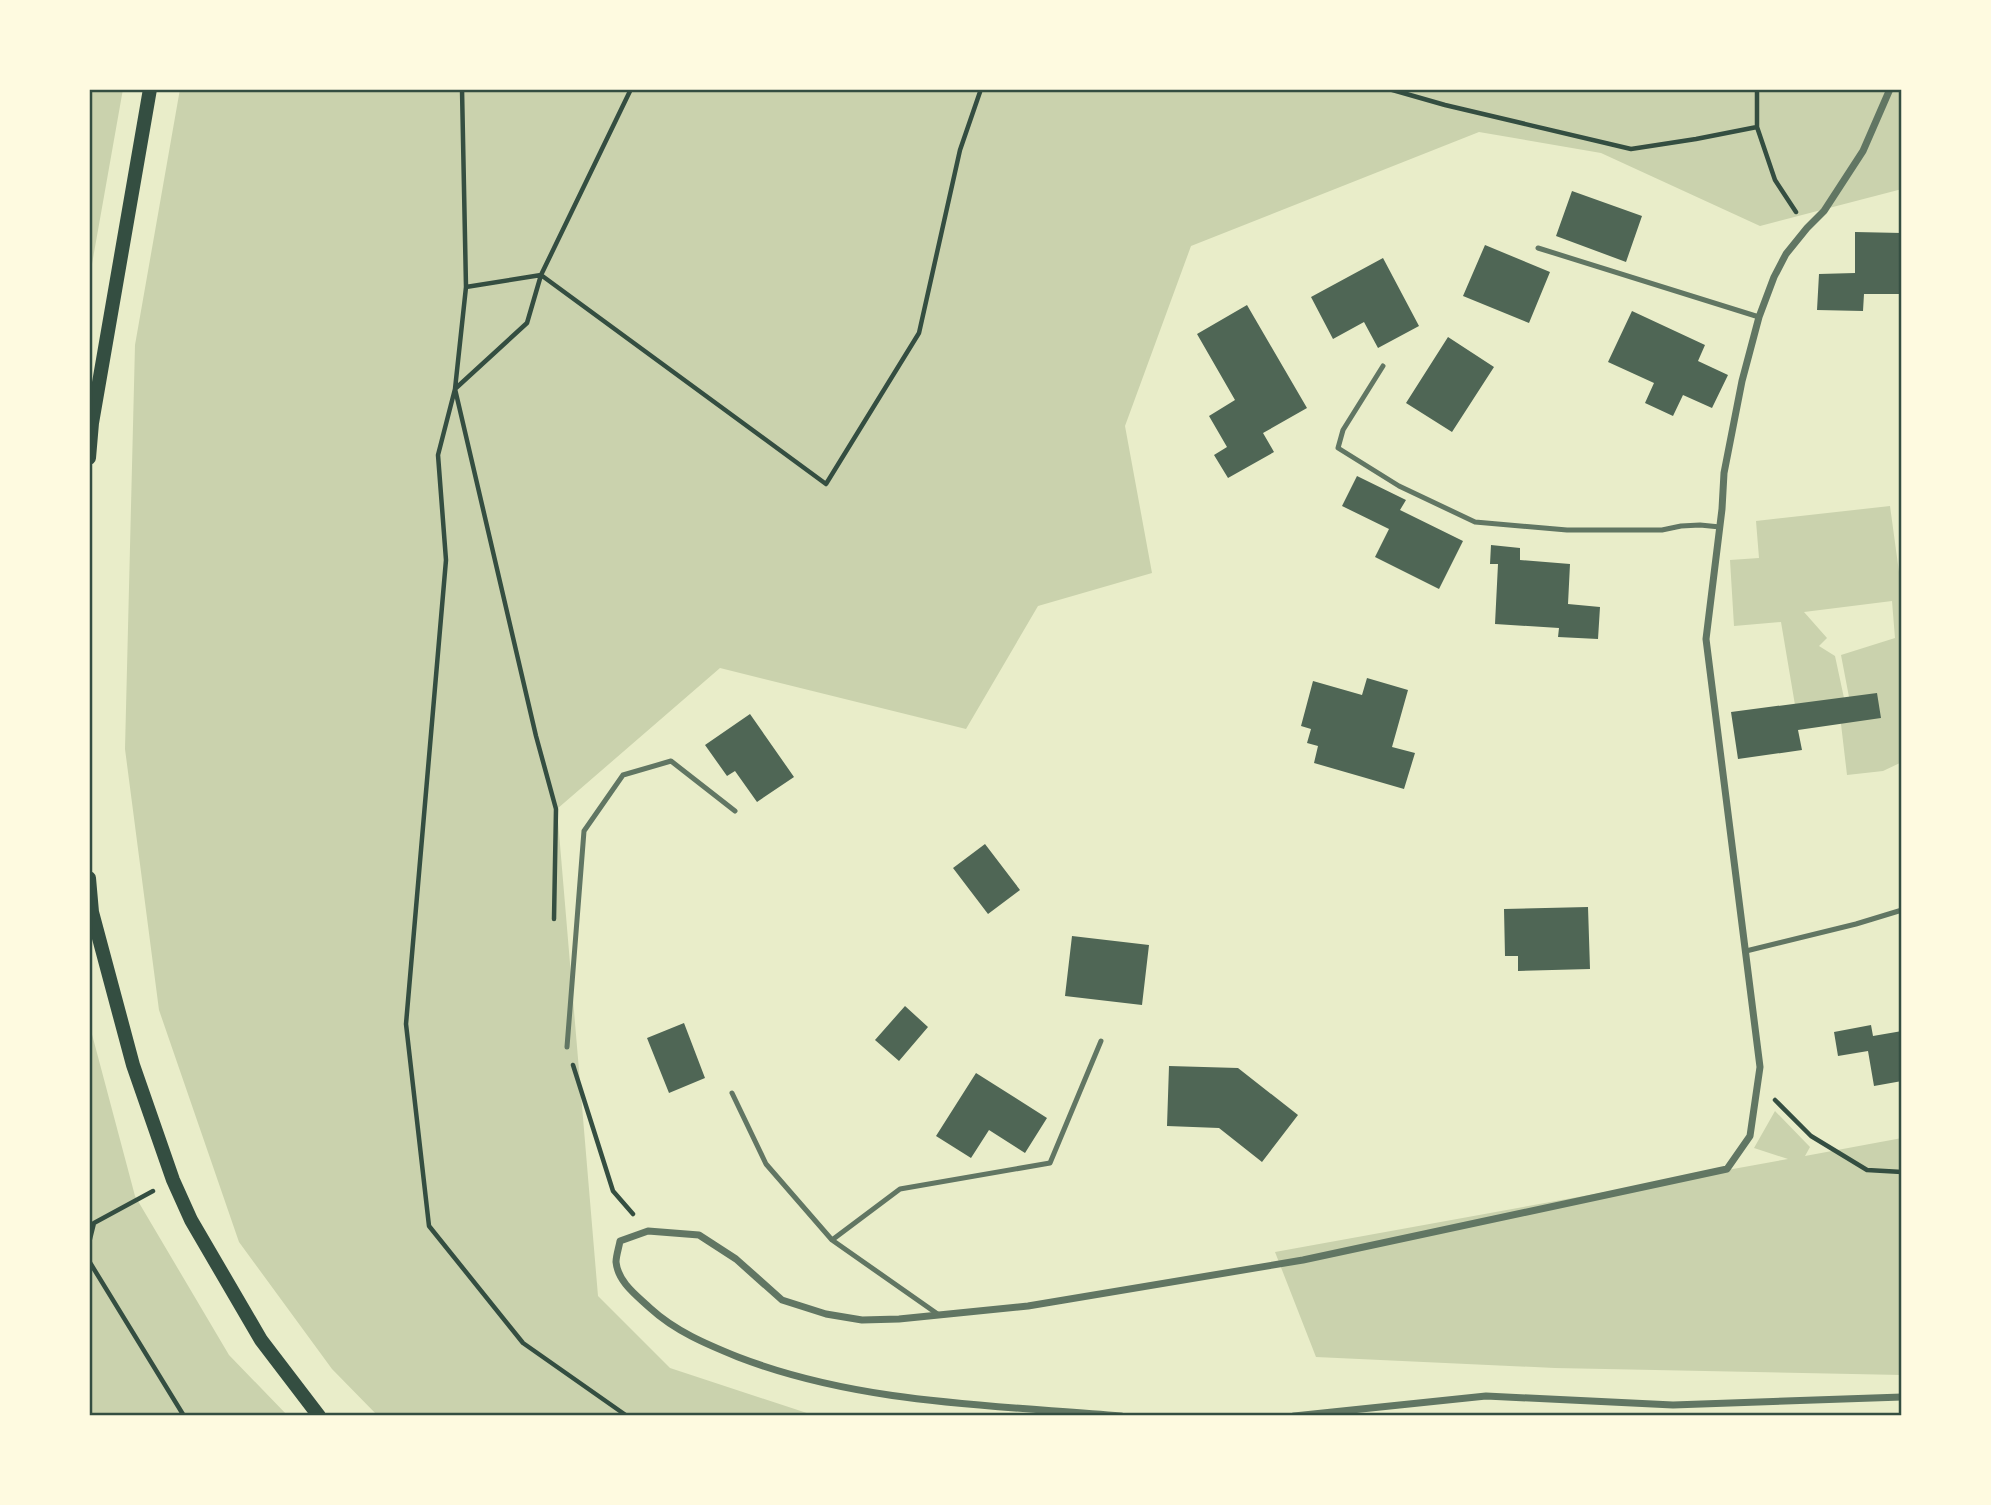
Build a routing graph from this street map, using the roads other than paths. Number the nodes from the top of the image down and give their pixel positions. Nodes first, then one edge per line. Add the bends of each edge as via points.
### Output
1 (150, 89) edge
2 (1890, 89) edge
3 (1538, 248) dead end
4 (1759, 317) junction
5 (1383, 366) dead end
6 (89, 458) edge
7 (1720, 527) junction
8 (735, 811) dead end
9 (89, 877) edge
10 (1902, 910) edge
11 (1746, 951) junction
12 (1101, 1041) dead end
13 (567, 1047) road end
14 (732, 1093) dead end
15 (832, 1240) junction
16 (939, 1315) junction
17 (1902, 1397) edge
18 (319, 1416) edge
19 (1121, 1416) edge
20 (1294, 1416) edge

1 - 6 main road
2 - 4 street via 1863,151 1824,211 1786,254
3 - 4 lane
4 - 7 street via 1724,473
5 - 7 lane via 1343,430 1338,448 1399,486 1475,522 1567,530
7 - 11 street via 1706,639
8 - 13 lane via 671,761 623,775 584,831
9 - 18 main road via 92,912 133,1065 173,1180 191,1220 261,1340
10 - 11 lane
11 - 16 street via 1760,1067 1751,1136 1727,1169 1303,1260 1028,1306
12 - 15 lane via 1050,1163 900,1189
14 - 15 lane via 766,1164
15 - 16 lane
16 - 19 street via 862,1320 826,1314 782,1300 736,1259 699,1235 648,1231 620,1241 616,1262 626,1287 662,1319 735,1356 823,1384 895,1396
17 - 20 street via 1673,1405 1486,1396

